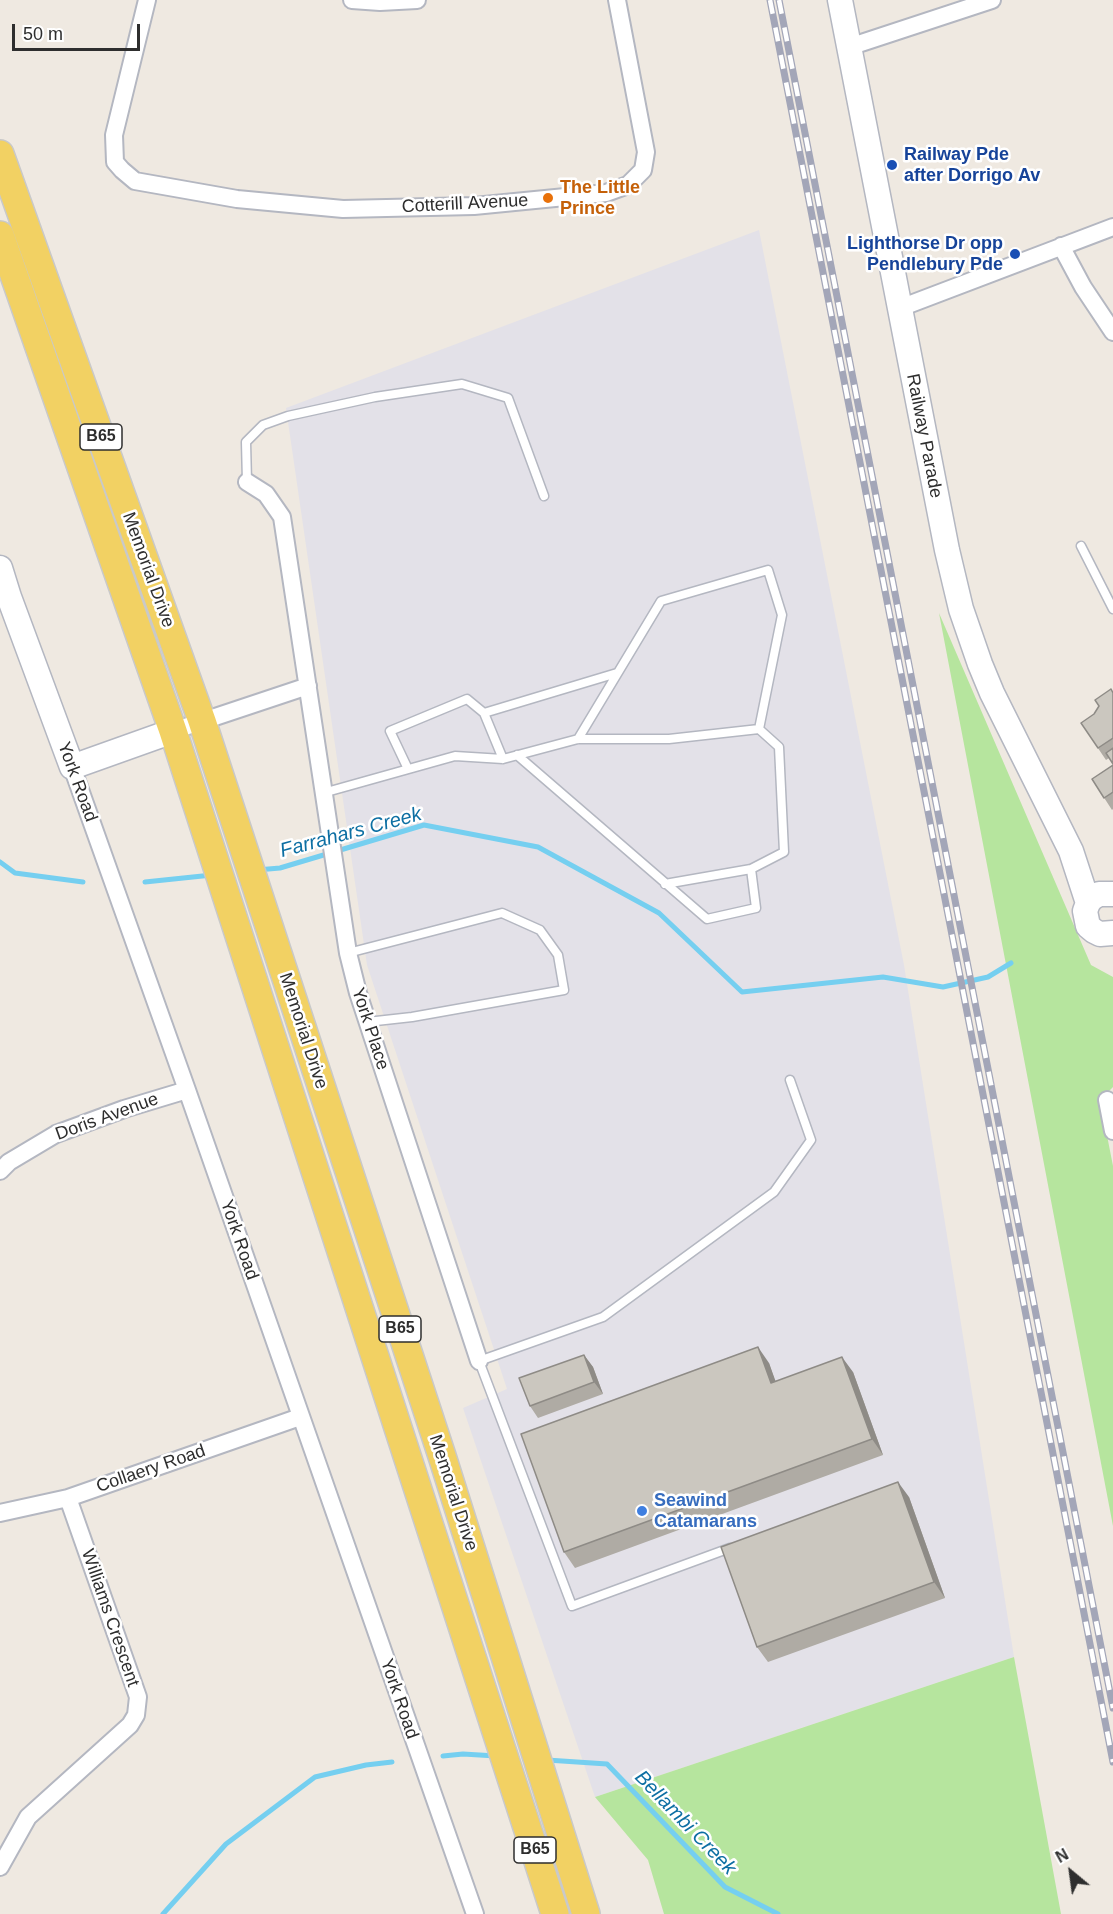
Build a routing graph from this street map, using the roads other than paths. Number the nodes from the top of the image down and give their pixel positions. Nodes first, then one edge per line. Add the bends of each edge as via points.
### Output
1 (147, 0) edge
2 (352, 0) edge
3 (417, 0) edge
4 (617, 0) edge
5 (840, 0) edge
6 (992, 0) edge
7 (849, 47) junction
8 (0, 154) edge
9 (1113, 227) edge
10 (0, 235) edge
11 (1061, 246) junction
12 (900, 308) junction
13 (1113, 332) edge
14 (247, 482) joint
15 (544, 496) dead end
16 (1081, 546) dead end
17 (0, 568) edge
18 (1113, 609) edge
19 (617, 673) junction
20 (308, 686) junction
21 (484, 713) junction
22 (202, 721) junction
23 (759, 729) junction
24 (173, 731) junction
25 (578, 739) junction
26 (517, 755) junction
27 (503, 759) junction
28 (72, 767) junction
29 (408, 770) junction
30 (323, 793) junction
31 (751, 869) junction
32 (665, 884) junction
33 (1106, 895) edge
34 (1112, 935) edge
35 (348, 952) junction
36 (367, 1022) junction
37 (790, 1080) dead end
38 (187, 1090) junction
39 (1107, 1100) dead end
40 (1113, 1131) edge
41 (0, 1171) edge
42 (479, 1361) junction
43 (300, 1417) junction
44 (68, 1498) junction
45 (0, 1513) edge
46 (738, 1545) edge
47 (0, 1867) edge
48 (475, 1914) edge
49 (555, 1914) edge
50 (586, 1914) edge

1 - 4 street, Cotterill Avenue via 114,135 116,162 122,170 135,181 237,199 343,209 474,206 606,193 628,185 642,170 646,152
2 - 3 street
5 - 7 main road, Railway Parade
6 - 7 street
7 - 12 main road, Railway Parade
8 - 22 main road, Memorial Drive / B65
9 - 11 street
10 - 24 main road, Memorial Drive / B65
11 - 12 street
11 - 13 street
12 - 33 main road, Railway Parade via 946,550 976,655 1071,851
14 - 15 lane via 246,442 263,425 364,399 462,384 508,398
14 - 20 street, York Place via 266,494 282,517
16 - 18 lane
17 - 28 main road, York Road
19 - 21 lane
19 - 23 lane via 661,601 768,570 782,615
19 - 25 lane
20 - 22 street
20 - 30 street, York Place
21 - 27 lane
21 - 29 lane via 467,699 390,731
22 - 24 street
22 - 50 main road, Memorial Drive / B65 via 442,1456
23 - 25 lane via 669,740
23 - 31 lane via 779,747 784,852
24 - 28 main road
24 - 49 main road, Memorial Drive / B65
25 - 26 lane
26 - 27 lane
26 - 32 lane
27 - 29 lane via 456,756
28 - 38 street, York Road
29 - 30 lane
30 - 35 street, York Place
31 - 32 lane
31 - 32 lane via 756,908 706,919
33 - 34 main road, Railway Parade via 1085,911 1088,926 1100,934
35 - 36 street, York Place
35 - 36 lane via 502,913 540,930 558,955 564,990
36 - 42 street, York Place
37 - 42 lane via 811,1140 774,1192 603,1317
38 - 41 street, Doris Avenue via 56,1134
38 - 43 street, York Road
39 - 40 street
42 - 46 lane via 572,1606
43 - 44 street, Collaery Road
43 - 48 street, York Road
44 - 45 street, Collaery Road
44 - 47 street, Williams Crescent via 138,1697 136,1715 130,1725 28,1817

